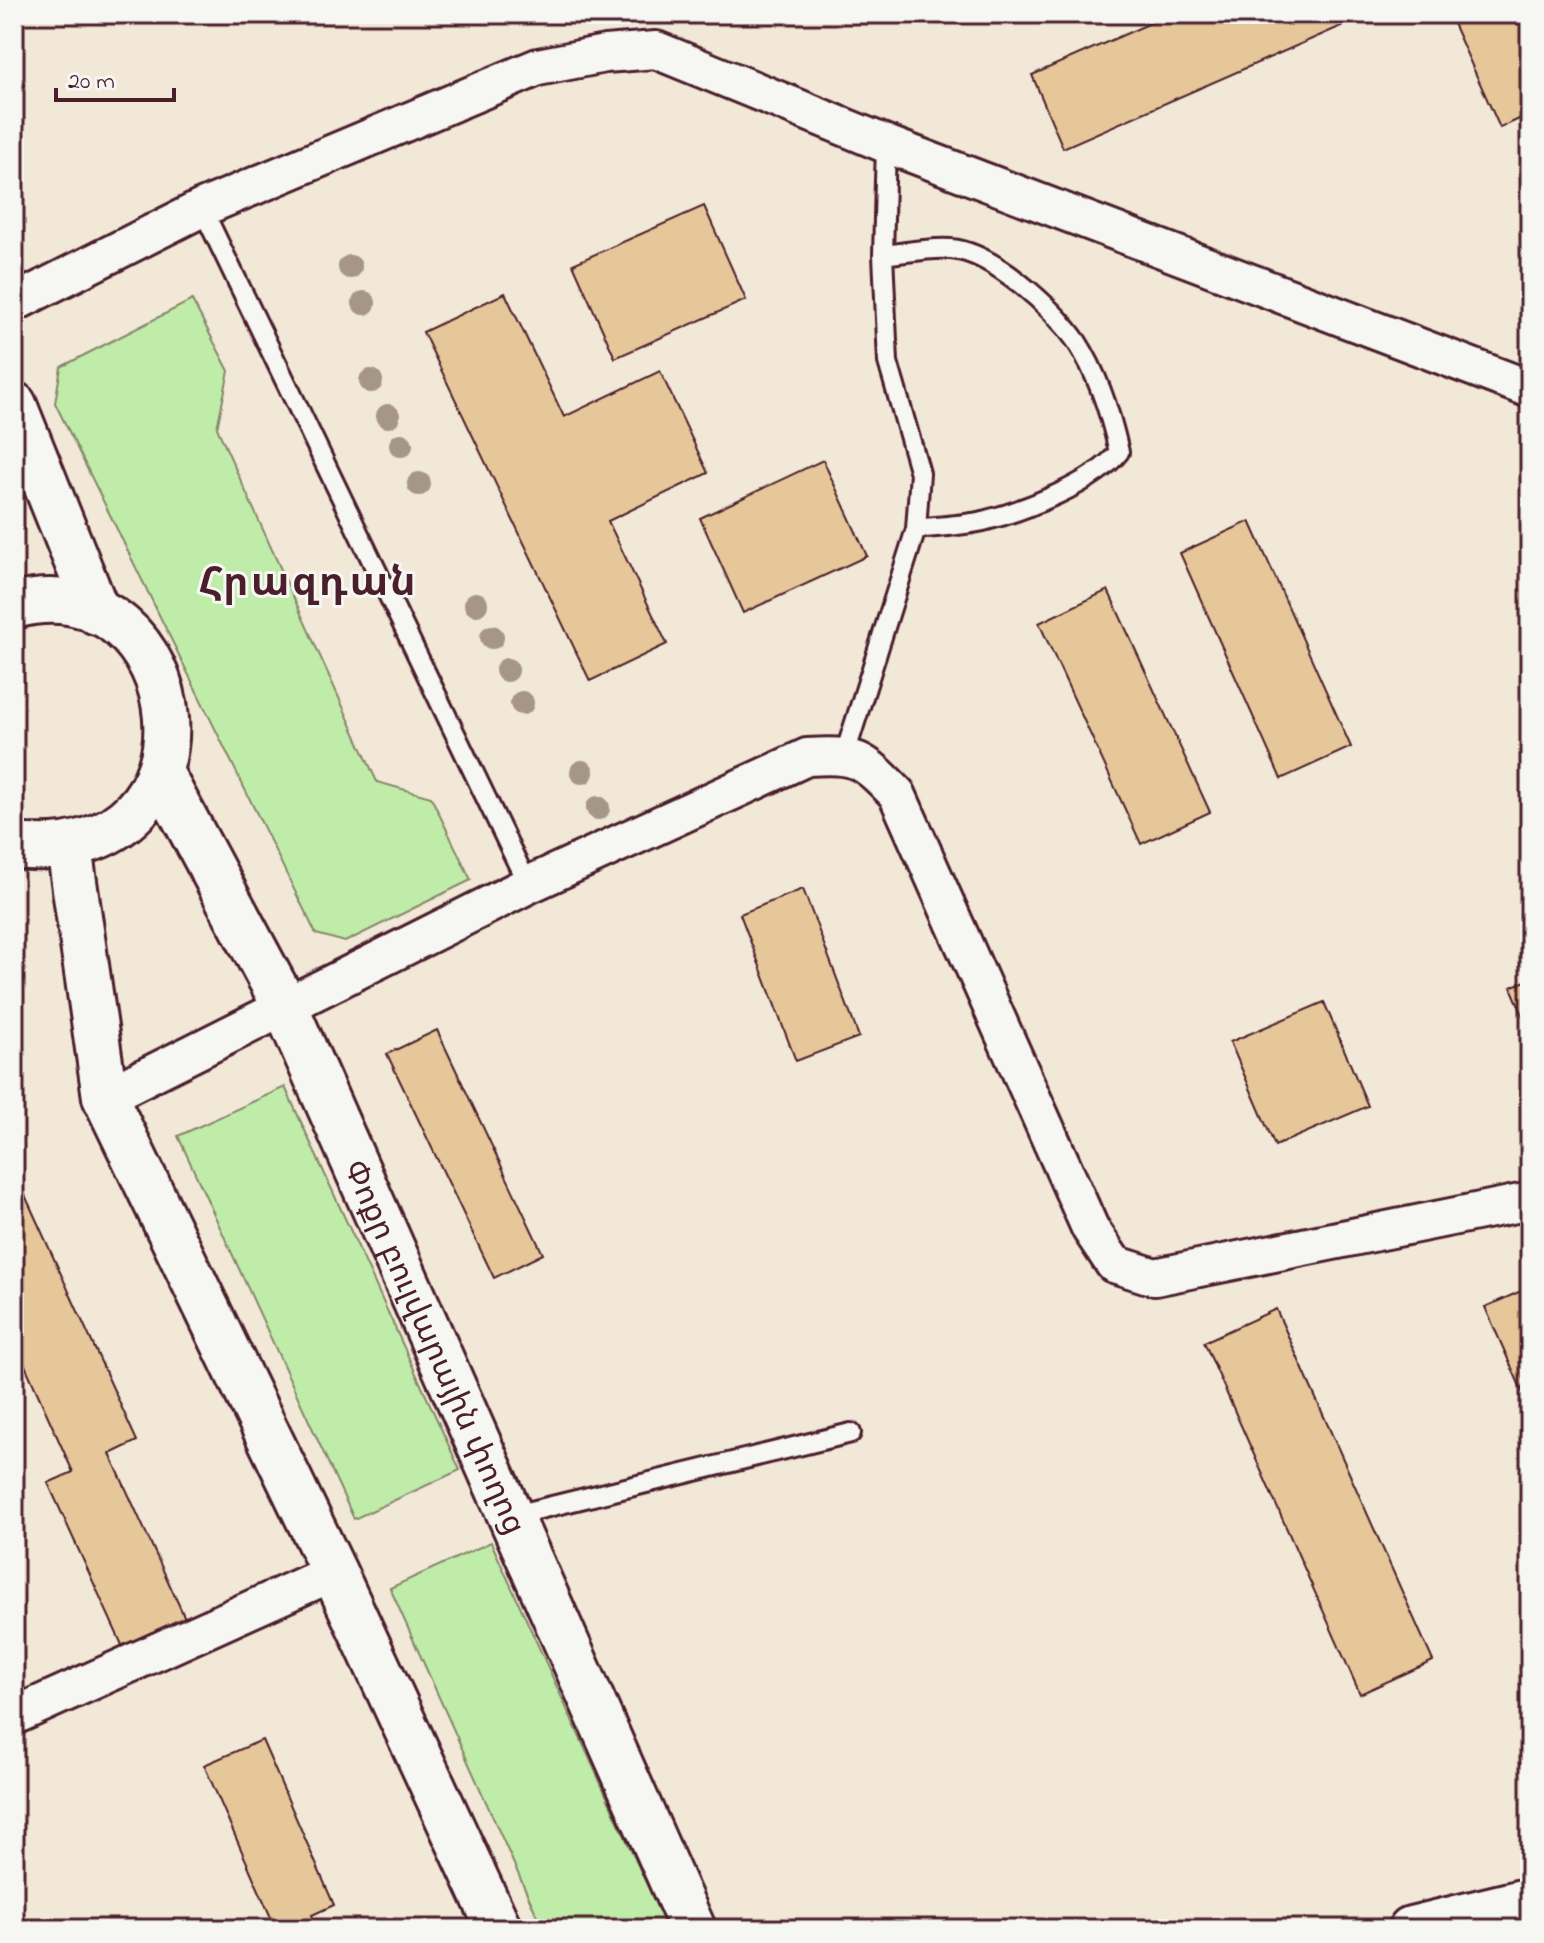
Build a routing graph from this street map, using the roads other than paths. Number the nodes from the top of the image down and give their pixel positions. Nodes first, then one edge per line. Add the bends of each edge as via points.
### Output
1 (886, 144) junction
2 (202, 208) junction
3 (883, 255) junction
4 (14, 303) edge
5 (1526, 383) edge
6 (14, 405) edge
7 (916, 529) junction
8 (14, 606) edge
9 (97, 612) junction
10 (845, 754) junction
11 (160, 772) junction
12 (14, 846) edge
13 (69, 847) junction
14 (528, 885) junction
15 (285, 1006) junction
16 (105, 1097) junction
17 (1530, 1201) edge
18 (851, 1433) dead end
19 (510, 1517) junction
20 (334, 1572) junction
21 (14, 1716) edge
22 (1530, 1900) edge
23 (499, 1929) edge
24 (693, 1929) edge
25 (1411, 1929) edge

1 - 2 street via 656,50 605,54 538,67
1 - 3 lane
1 - 5 street
2 - 4 street
2 - 14 lane
3 - 7 lane via 888,362 920,473
3 - 7 lane via 952,249 990,260 1018,280 1077,342 1119,452 1106,469 1013,510 984,520
6 - 9 street
7 - 10 lane
8 - 9 street via 64,602
9 - 11 street via 136,640 161,680 169,726
10 - 14 street via 807,757
10 - 17 street via 874,770 897,794 1090,1228 1114,1264 1155,1277
11 - 13 street via 124,821
11 - 15 street, Փոքր բուլվարային փողոց
12 - 13 street
13 - 16 street
14 - 15 street
15 - 16 street
15 - 19 street, Փոքր բուլվարային փողոց
16 - 20 street
18 - 19 lane
19 - 24 street, Փոքր բուլվարային փողոց
20 - 21 street
20 - 23 street
22 - 25 street

